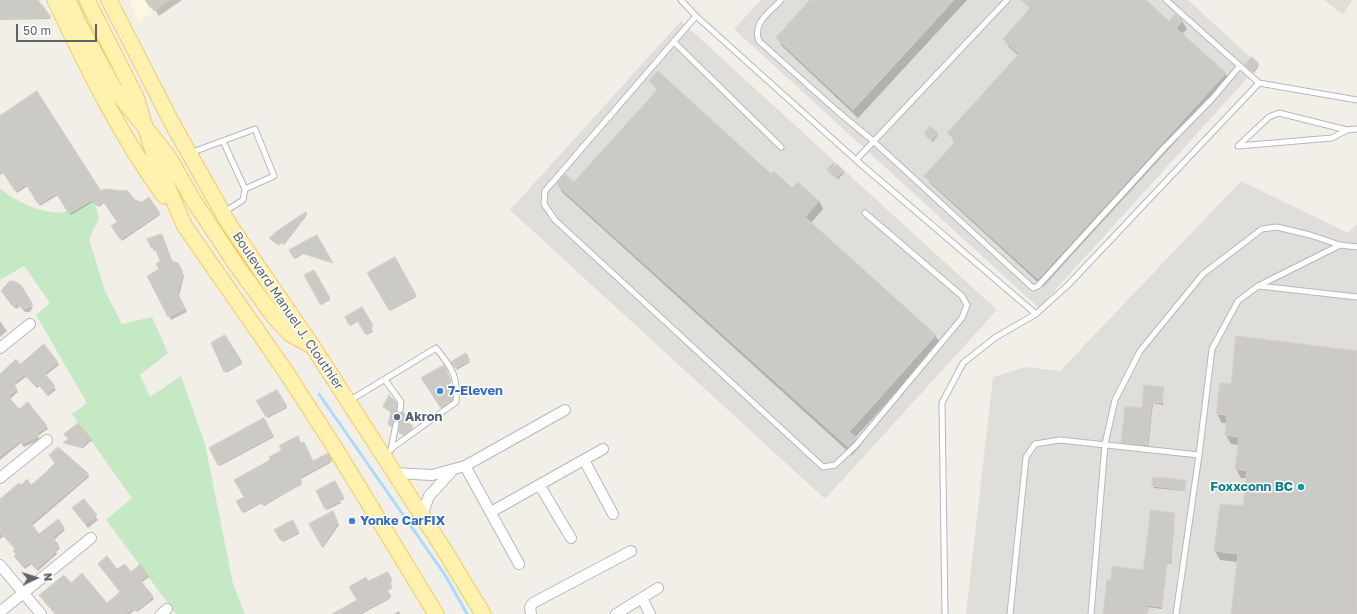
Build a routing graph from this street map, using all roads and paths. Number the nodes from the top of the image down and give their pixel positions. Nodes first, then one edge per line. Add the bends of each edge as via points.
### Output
1 (55, 0) edge
2 (68, 0) edge
3 (87, 0) edge
4 (109, 0) edge
5 (681, 0) edge
6 (781, 0) edge
7 (1007, 0) edge
8 (1166, 0) edge
9 (696, 16) junction
10 (674, 42) junction
11 (1239, 67) junction
12 (1259, 84) junction
13 (1357, 100) edge
14 (146, 129) junction
15 (1357, 129) edge
16 (1347, 130) junction
17 (872, 140) junction
18 (223, 141) junction
19 (781, 147) dead end
20 (189, 154) junction
21 (856, 160) junction
22 (245, 189) junction
23 (223, 213) junction
24 (865, 213) dead end
25 (184, 225) junction
26 (1340, 245) junction
27 (1357, 247) edge
28 (1258, 286) junction
29 (1357, 297) edge
30 (1036, 314) junction
31 (30, 324) dead end
32 (313, 347) junction
33 (0, 348) edge
34 (385, 380) junction
35 (348, 401) junction
36 (400, 410) dead end
37 (565, 410) dead end
38 (396, 424) dead end
39 (48, 440) dead end
40 (1106, 444) junction
41 (603, 449) dead end
42 (388, 454) junction
43 (1199, 455) junction
44 (584, 460) junction
45 (465, 466) junction
46 (453, 469) junction
47 (394, 473) junction
48 (0, 478) edge
49 (540, 486) junction
50 (491, 512) junction
51 (613, 514) dead end
52 (422, 515) junction
53 (91, 538) dead end
54 (571, 538) dead end
55 (631, 551) dead end
56 (519, 564) dead end
57 (0, 565) edge
58 (658, 588) dead end
59 (23, 593) junction
60 (642, 598) junction
61 (0, 612) edge
62 (41, 614) edge
63 (436, 614) edge
64 (482, 614) edge
65 (531, 614) edge
66 (616, 614) edge
67 (650, 614) edge
68 (945, 614) edge
69 (1010, 614) edge
70 (1091, 614) edge
71 (1176, 614) edge

1 - 25 main road via 87,67 124,134
2 - 14 main road via 78,24 115,90
3 - 14 main road via 136,97
4 - 20 main road, Boulevard Manuel J. Clouthier
5 - 9 lane
6 - 17 lane via 758,25 756,32 759,41
7 - 17 lane
8 - 11 lane
9 - 10 lane
9 - 21 lane
10 - 19 lane
10 - 24 lane via 545,191 544,204 555,220 823,467 835,465 856,445 962,318 967,305 962,296
11 - 12 lane
11 - 17 lane via 1038,286 1033,288
12 - 13 lane
12 - 30 lane via 1068,285
14 - 25 main road
14 - 32 main road via 168,156 192,200 254,291 290,334
15 - 16 lane
16 - 16 lane via 1279,113 1268,117 1238,146 1332,138
17 - 21 lane
18 - 20 lane
18 - 22 lane
18 - 22 lane via 255,129 274,176
20 - 23 main road, Boulevard Manuel J. Clouthier
21 - 30 lane
22 - 23 lane via 243,200
23 - 32 main road, Boulevard Manuel J. Clouthier
25 - 63 main road via 286,372
26 - 27 lane
26 - 28 lane
26 - 40 lane via 1310,234 1277,227 1262,228 1203,274 1140,351 1115,400
28 - 29 lane
28 - 43 lane via 1238,301 1212,349
30 - 68 lane via 996,337 962,363 942,403
31 - 33 street
32 - 35 main road, Boulevard Manuel J. Clouthier
34 - 35 lane
34 - 36 lane via 401,402
34 - 42 lane via 436,348 450,366 458,385 456,402
35 - 42 main road, Boulevard Manuel J. Clouthier
37 - 45 street
38 - 42 lane
39 - 48 street
40 - 43 lane
40 - 69 lane via 1060,440 1035,444 1026,457
40 - 70 lane
41 - 44 street
42 - 47 main road, Boulevard Manuel J. Clouthier
43 - 71 lane
44 - 49 street
44 - 51 street
45 - 46 street
45 - 50 street
46 - 47 street via 432,475
46 - 52 street via 429,496
47 - 52 main road, Boulevard Manuel J. Clouthier
49 - 50 street
49 - 54 street
50 - 56 street
52 - 64 main road, Boulevard Manuel J. Clouthier
53 - 59 street
55 - 65 street via 533,603 530,607
57 - 59 street
58 - 60 street
59 - 61 street
59 - 62 street
60 - 66 street
60 - 67 street

